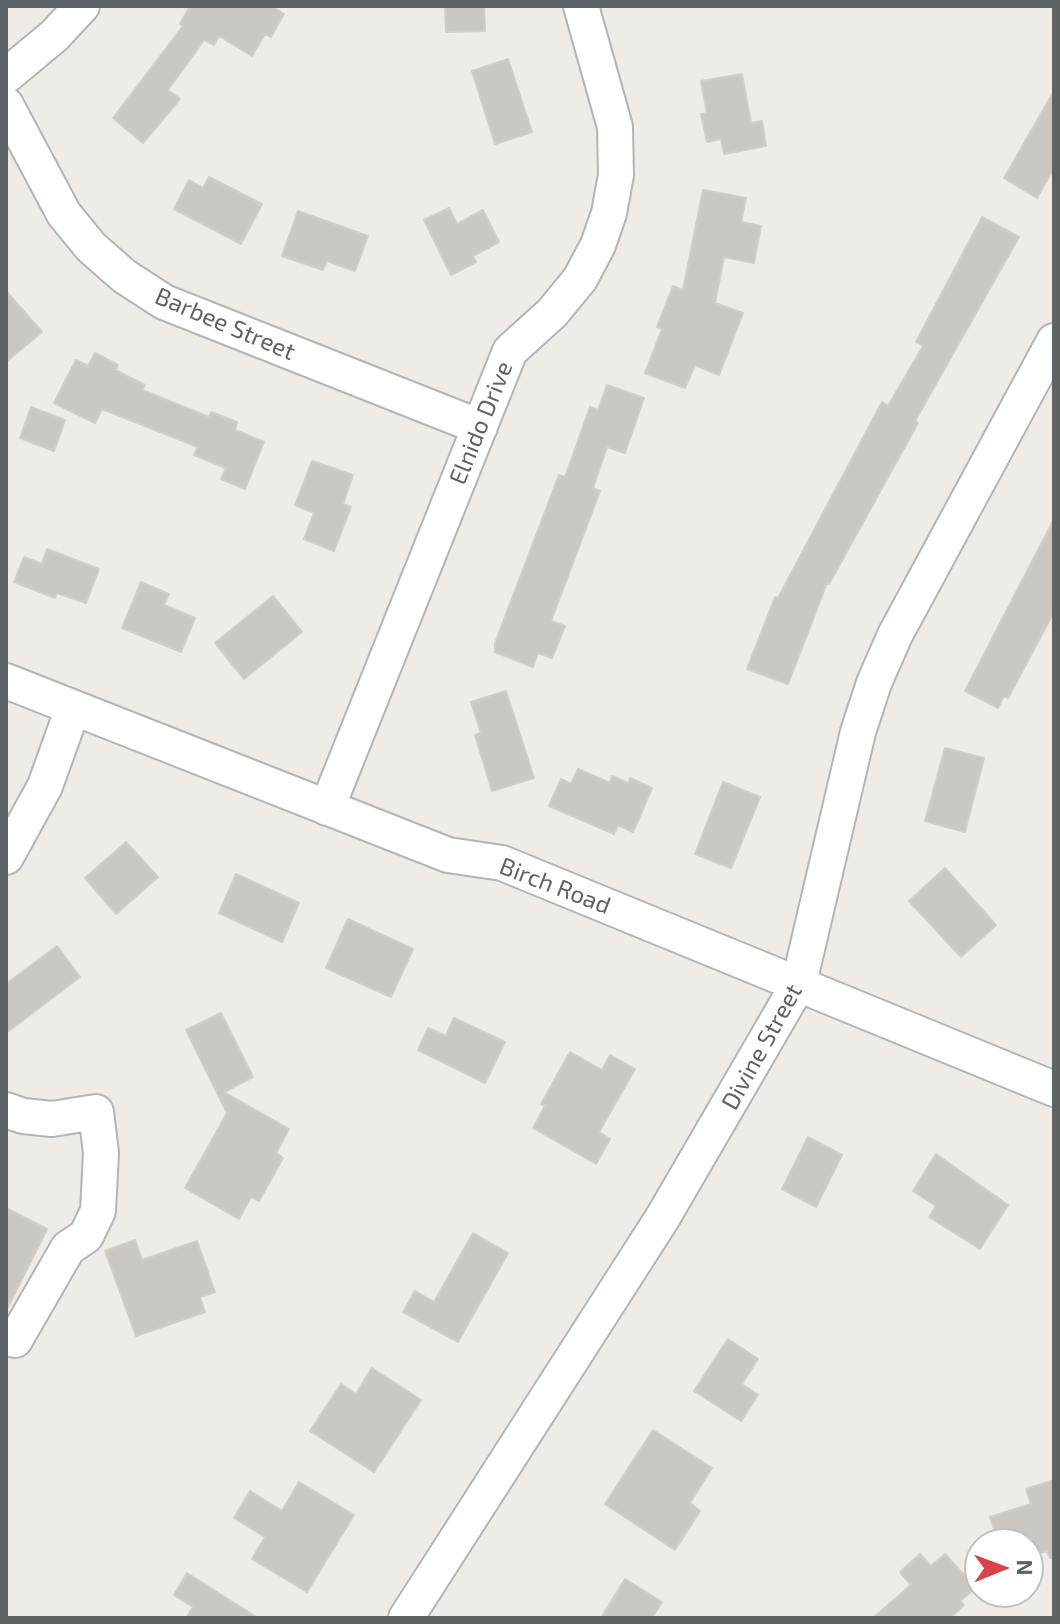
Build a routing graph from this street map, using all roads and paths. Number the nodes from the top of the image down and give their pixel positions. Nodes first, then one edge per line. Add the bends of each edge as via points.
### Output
1 (82, 6) edge
2 (581, 6) edge
3 (6, 76) edge
4 (6, 105) edge
5 (1054, 341) edge
6 (480, 427) junction
7 (6, 681) edge
8 (73, 708) junction
9 (327, 808) junction
10 (6, 857) edge
11 (799, 983) junction
12 (1054, 1089) edge
13 (6, 1110) edge
14 (15, 1340) dead end
15 (406, 1618) edge

1 - 3 street
2 - 6 street, Elnido Drive via 615,127 616,175 609,213 580,279 510,351
4 - 6 street, Barbee Street via 64,214 124,276 164,302
5 - 11 street, Divine Street via 874,683
6 - 9 street, Elnido Drive
7 - 8 street, Birch Road
8 - 9 street, Birch Road
8 - 10 street via 45,786
9 - 11 street, Birch Road via 448,855 502,863
11 - 12 street, Birch Road
11 - 15 street, Divine Street via 663,1217
13 - 14 street via 52,1119 96,1112 101,1153 98,1211 86,1236 68,1248 56,1266

